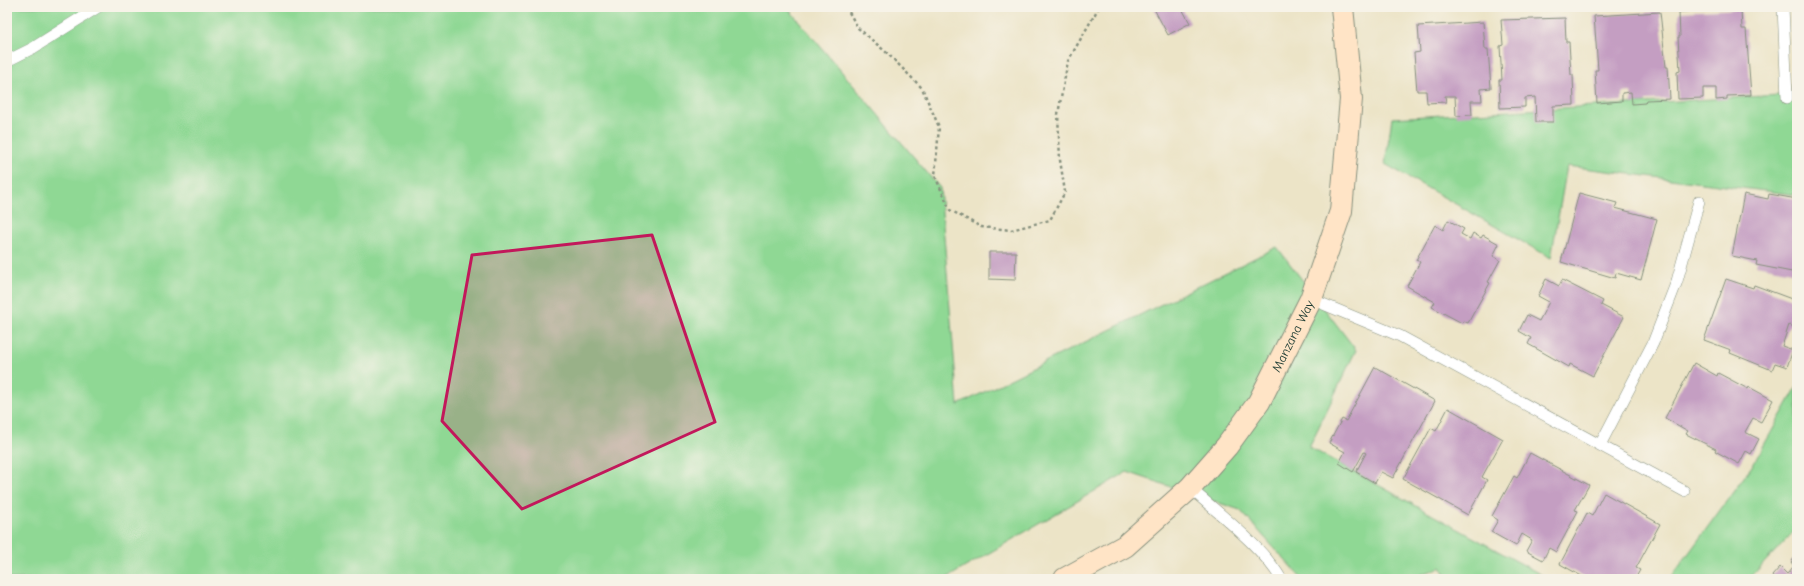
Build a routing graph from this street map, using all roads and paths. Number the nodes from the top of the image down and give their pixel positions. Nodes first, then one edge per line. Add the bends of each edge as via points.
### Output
1 (98, 7) edge
2 (846, 7) edge
3 (1099, 7) edge
4 (1342, 7) edge
5 (1783, 7) edge
6 (7, 61) edge
7 (1787, 98) dead end
8 (1699, 201) dead end
9 (1311, 299) junction
10 (1600, 445) junction
11 (1190, 488) junction
12 (1684, 491) dead end
13 (1065, 579) edge
14 (1281, 579) edge

1 - 6 lane
2 - 3 path via 858,28 922,88 939,127 935,176 950,210 981,226 1011,230 1050,220 1065,192 1060,160 1058,114 1068,62
4 - 9 street, Manzana Way via 1350,99 1341,211
5 - 7 lane
8 - 10 lane via 1677,281 1653,344
9 - 10 lane via 1400,336
9 - 11 street, Manzana Way via 1259,402 1227,446
10 - 12 lane
11 - 13 street, Manzana Way via 1125,546
11 - 14 lane via 1259,550 1276,569

